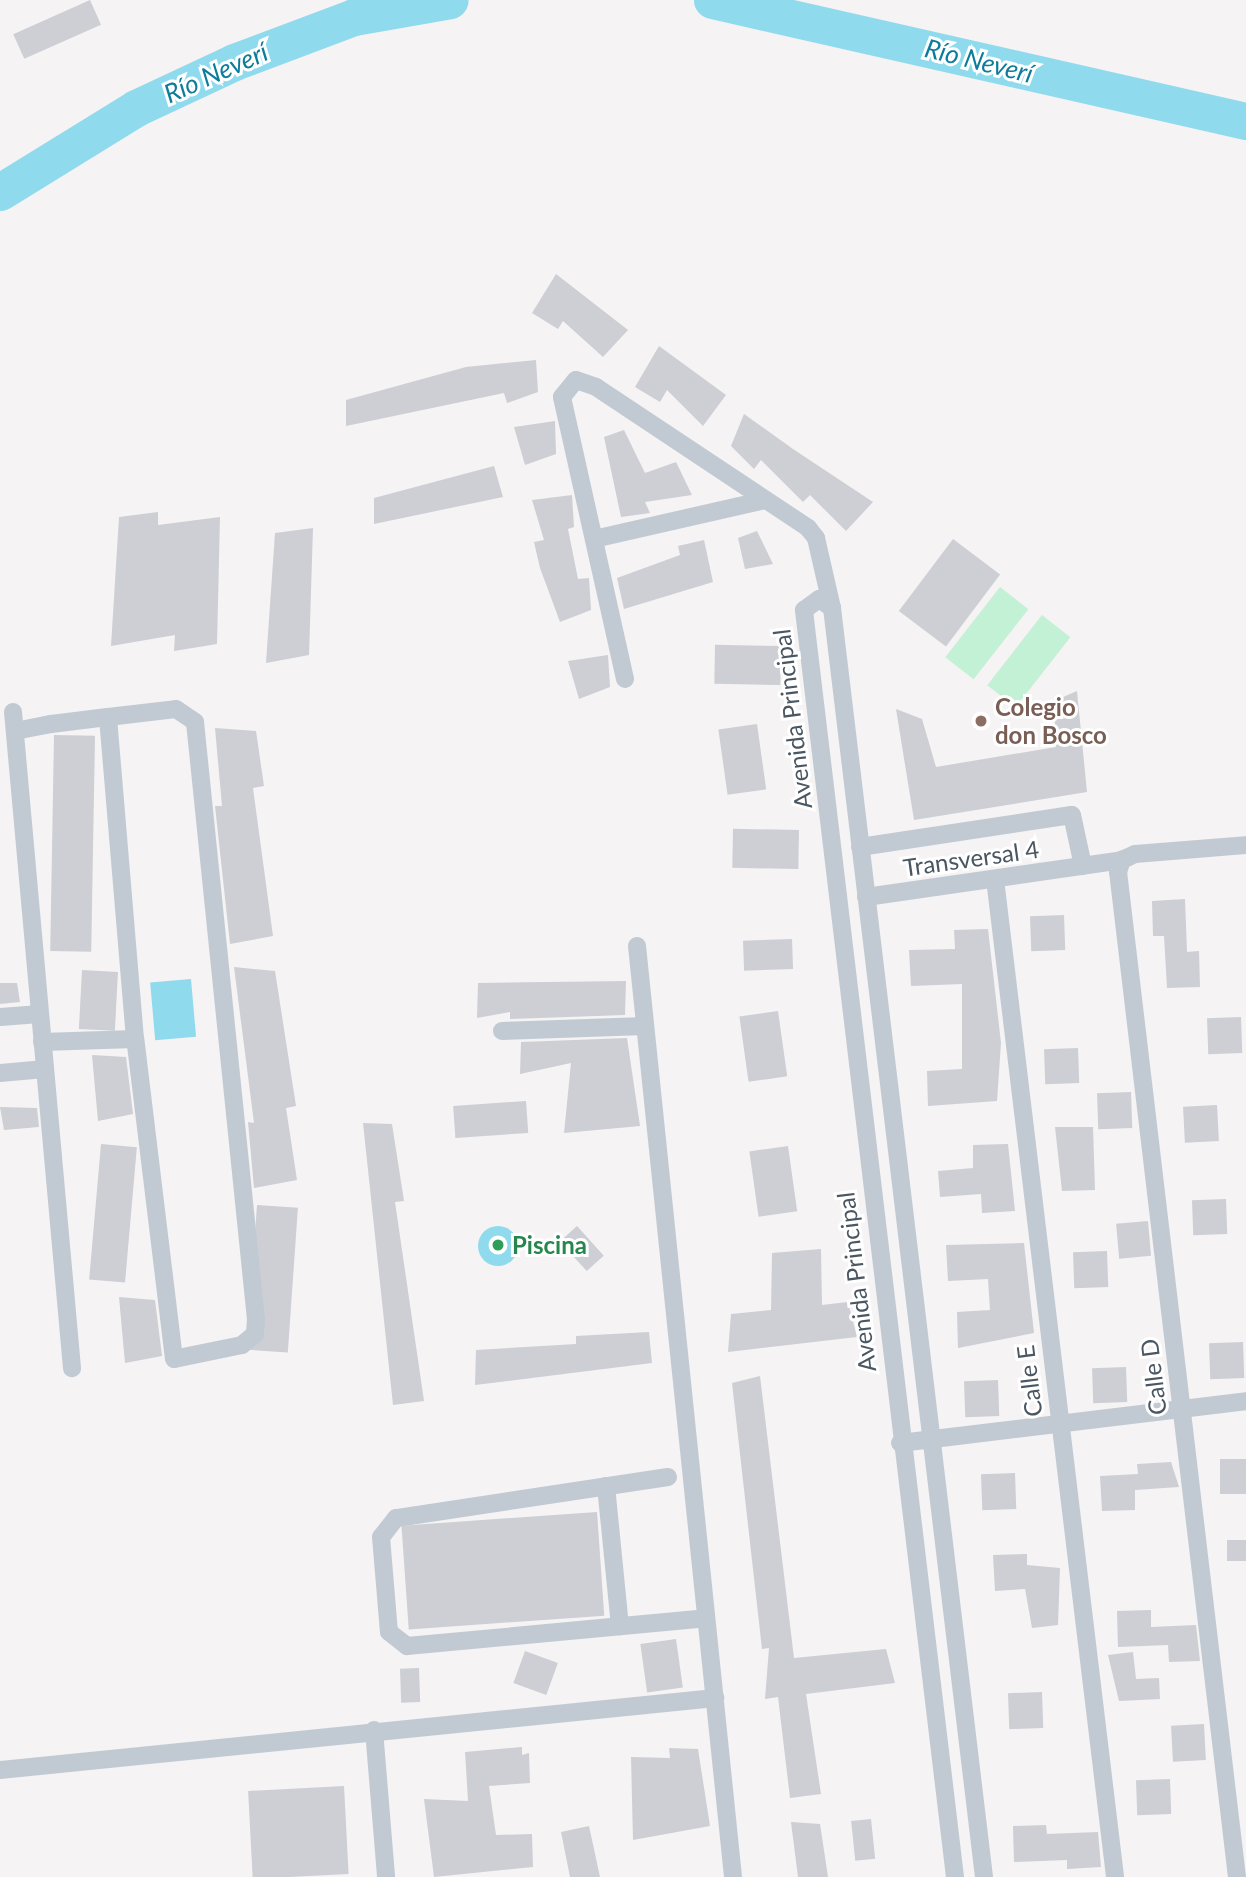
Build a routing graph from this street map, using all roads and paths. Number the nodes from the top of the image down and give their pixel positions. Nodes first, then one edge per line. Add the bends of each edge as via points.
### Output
1 (766, 500) junction
2 (594, 539) junction
3 (832, 608) junction
4 (625, 679) dead end
5 (13, 712) dead end
6 (108, 717) junction
7 (15, 731) junction
8 (1246, 845) edge
9 (860, 847) junction
10 (1083, 866) junction
11 (1120, 866) junction
12 (995, 879) junction
13 (866, 897) junction
14 (637, 946) dead end
15 (40, 1014) junction
16 (0, 1017) edge
17 (645, 1027) junction
18 (502, 1031) dead end
19 (135, 1039) junction
20 (42, 1042) junction
21 (45, 1069) junction
22 (0, 1073) edge
23 (72, 1368) dead end
24 (1246, 1401) edge
25 (1182, 1409) junction
26 (1058, 1424) junction
27 (929, 1439) junction
28 (900, 1443) junction
29 (668, 1476) dead end
30 (606, 1486) junction
31 (706, 1618) junction
32 (620, 1626) junction
33 (715, 1698) junction
34 (373, 1730) junction
35 (0, 1770) edge
36 (386, 1877) edge
37 (733, 1877) edge
38 (955, 1877) edge
39 (984, 1877) edge
40 (1115, 1877) edge
41 (1237, 1877) edge

1 - 2 street
1 - 2 street via 576,380 562,397
1 - 3 street via 816,537
2 - 4 street
3 - 9 street
3 - 28 street, Avenida Principal via 819,599 804,610
5 - 7 street
6 - 7 street
6 - 19 street
6 - 19 street via 176,709 195,722 256,1319 255,1334 242,1345 174,1359
7 - 15 street
8 - 11 street, Transversal 4
9 - 10 street via 1072,815
9 - 13 street
10 - 11 street, Transversal 4
10 - 12 street, Transversal 4
11 - 25 street, Calle D
12 - 13 street, Transversal 4
12 - 26 street, Calle E
13 - 27 street
14 - 17 street
15 - 16 street
15 - 20 street
17 - 18 street
17 - 31 street
19 - 20 street
20 - 21 street
21 - 22 street
21 - 23 street
24 - 25 street
25 - 26 street
25 - 41 street, Calle D
26 - 27 street
26 - 40 street, Calle E
27 - 28 street
27 - 39 street
28 - 38 street, Avenida Principal
29 - 30 street
30 - 32 street
30 - 32 street via 396,1518 381,1537 389,1632 407,1646
31 - 32 street
31 - 33 street
33 - 34 street
33 - 37 street
34 - 35 street
34 - 36 street

